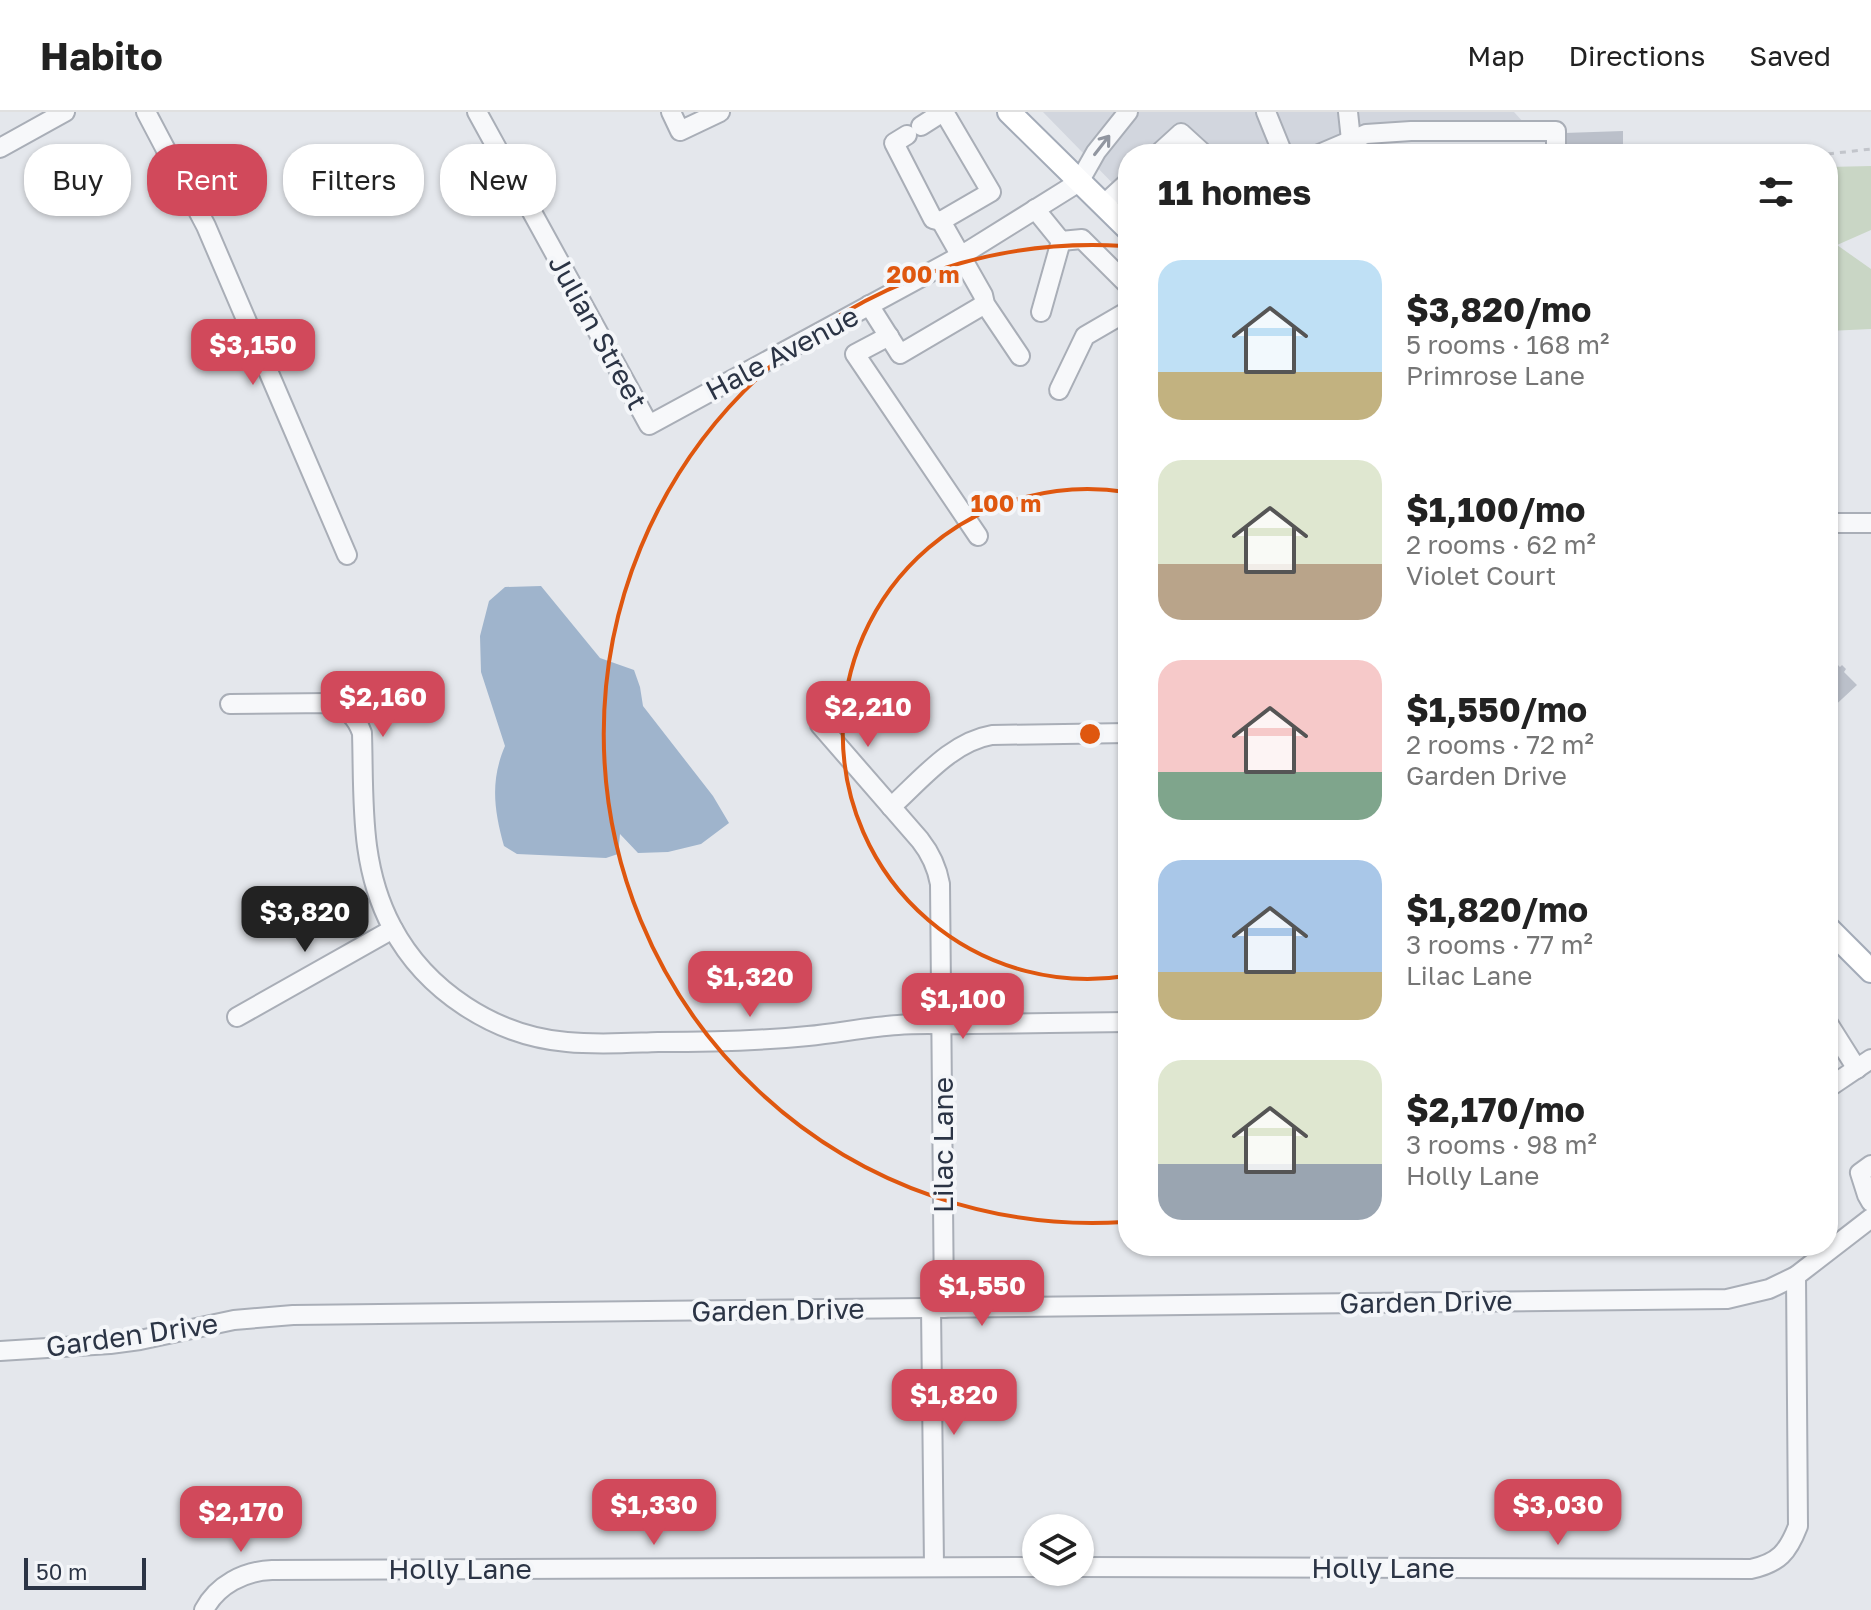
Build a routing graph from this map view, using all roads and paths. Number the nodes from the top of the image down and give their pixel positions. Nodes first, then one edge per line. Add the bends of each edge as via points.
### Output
1 (65, 112) edge
2 (146, 112) edge
3 (477, 112) edge
4 (671, 112) edge
5 (720, 112) edge
6 (944, 112) edge
7 (1009, 112) edge
8 (1266, 112) edge
9 (1348, 112) edge
10 (1121, 115) edge
11 (1169, 144) edge
12 (1193, 144) edge
13 (1279, 144) edge
14 (1356, 144) edge
15 (1359, 144) edge
16 (1556, 144) edge
17 (0, 148) edge
18 (1871, 149) edge
19 (1838, 153) edge
20 (1079, 182) junction
21 (1118, 191) edge
22 (1103, 205) junction
23 (1035, 209) junction
24 (1118, 219) edge
25 (941, 221) junction
26 (1061, 241) junction
27 (962, 255) junction
28 (1118, 275) edge
29 (985, 304) junction
30 (869, 305) junction
31 (1041, 312) dead end
32 (1118, 317) edge
33 (889, 336) junction
34 (1020, 356) dead end
35 (1059, 390) dead end
36 (649, 425) joint
37 (1838, 523) edge
38 (1871, 523) edge
39 (978, 536) dead end
40 (347, 555) dead end
41 (820, 700) dead end
42 (230, 704) dead end
43 (1118, 733) edge
44 (891, 807) junction
45 (393, 929) junction
46 (1838, 944) edge
47 (1871, 971) edge
48 (237, 1017) dead end
49 (1118, 1022) edge
50 (942, 1024) junction
51 (1838, 1034) edge
52 (1864, 1064) edge
53 (1838, 1081) edge
54 (1871, 1165) edge
55 (1871, 1202) edge
56 (1871, 1218) edge
57 (1838, 1244) edge
58 (1822, 1256) edge
59 (1796, 1276) junction
60 (938, 1308) junction
61 (0, 1351) edge
62 (934, 1566) junction
63 (1022, 1567) edge
64 (1094, 1567) edge
65 (204, 1610) edge

1 - 17 street
2 - 40 street via 217,251
3 - 36 street, Julian Street
4 - 5 street via 680,131
6 - 25 street via 991,192
6 - 25 street via 894,143 933,219
7 - 20 main road
8 - 13 street
9 - 14 street
20 -> 10 street
11 - 12 street via 1181,133
15 - 16 street via 1366,134 1411,131 1556,131
18 - 19 path
20 - 22 main road
20 - 23 street, Hale Avenue
21 - 22 street
22 - 24 main road
23 - 26 street
23 - 27 street, Hale Avenue
25 - 27 street
26 - 28 street via 1082,239
26 - 31 street
27 - 29 street
27 - 30 street, Hale Avenue
29 - 33 street via 900,354
29 - 34 street
30 - 33 street
30 - 36 street, Hale Avenue
32 - 35 street via 1085,336
33 - 39 street via 855,354
37 - 38 street
41 - 44 street, Lilac Lane via 820,725
42 - 45 street via 331,703 359,723 367,853
43 - 44 street via 979,737 961,745
44 - 50 street, Lilac Lane via 930,852 937,870
45 - 48 street
45 - 50 street via 415,961 458,1001 509,1029 547,1039 733,1041
46 - 47 main road
49 - 50 street
50 - 60 street, Lilac Lane
51 - 52 street
52 - 53 street
54 - 55 street via 1860,1173
56 - 57 street, Garden Drive
58 - 59 street, Garden Drive
59 - 60 street, Garden Drive via 1727,1299
59 - 64 street, Holly Lane via 1798,1526 1786,1551 1764,1566
60 - 61 street, Garden Drive via 282,1315 110,1344
60 - 62 street, Lilac Lane
62 - 63 street, Holly Lane
62 - 65 street, Holly Lane via 272,1570 256,1571 223,1586

